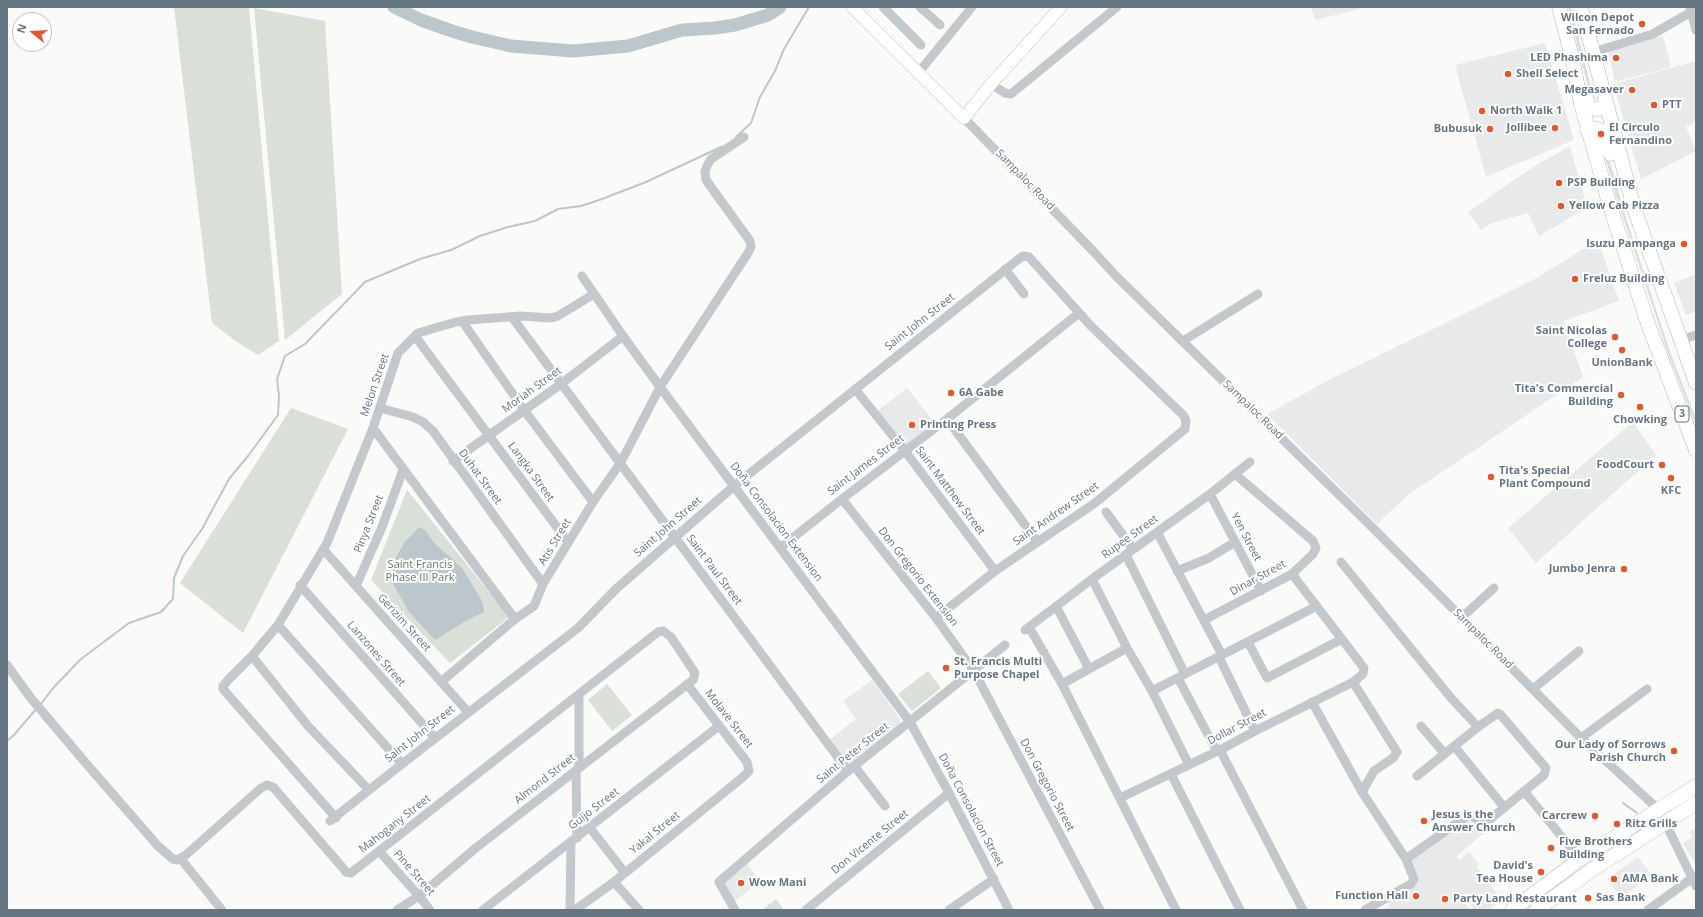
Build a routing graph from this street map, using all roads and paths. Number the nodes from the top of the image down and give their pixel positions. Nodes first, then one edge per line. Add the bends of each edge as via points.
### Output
1 (852, 7) edge
2 (883, 7) edge
3 (920, 7) edge
4 (972, 7) edge
5 (1061, 7) edge
6 (1118, 7) edge
7 (1559, 7) edge
8 (1581, 7) edge
9 (1692, 9) edge
10 (940, 25) dead end
11 (1696, 30) edge
12 (921, 45) dead end
13 (1593, 52) junction
14 (920, 72) junction
15 (991, 84) junction
16 (1577, 88) junction
17 (1608, 108) junction
18 (964, 118) junction
19 (1587, 130) junction
20 (744, 137) dead end
21 (1624, 166) junction
22 (1006, 269) junction
23 (582, 276) dead end
24 (594, 294) junction
25 (1024, 294) dead end
26 (1258, 294) dead end
27 (1079, 313) junction
28 (512, 317) junction
29 (462, 321) junction
30 (1696, 335) edge
31 (415, 336) junction
32 (623, 336) junction
33 (1680, 340) junction
34 (1183, 341) junction
35 (1696, 383) edge
36 (561, 384) junction
37 (660, 387) junction
38 (855, 389) junction
39 (380, 408) junction
40 (524, 410) junction
41 (947, 419) junction
42 (373, 428) junction
43 (490, 436) junction
44 (1696, 450) edge
45 (905, 451) junction
46 (453, 461) junction
47 (621, 462) junction
48 (1250, 462) dead end
49 (403, 470) junction
50 (1235, 474) junction
51 (734, 486) junction
52 (1210, 494) junction
53 (842, 499) junction
54 (593, 502) junction
55 (1106, 512) dead end
56 (1157, 532) junction
57 (675, 538) junction
58 (1037, 541) junction
59 (568, 542) junction
60 (1235, 542) junction
61 (781, 547) junction
62 (323, 549) junction
63 (1130, 552) junction
64 (1341, 562) dead end
65 (995, 571) junction
66 (1177, 571) junction
67 (1292, 574) junction
68 (1092, 579) junction
69 (543, 584) junction
70 (300, 586) junction
71 (356, 586) junction
72 (1494, 588) dead end
73 (1261, 592) junction
74 (1056, 606) junction
75 (1317, 606) junction
76 (936, 618) junction
77 (1461, 618) junction
78 (515, 619) junction
79 (1204, 620) junction
80 (278, 625) junction
81 (1342, 639) junction
82 (1248, 642) junction
83 (1005, 645) dead end
84 (1127, 648) junction
85 (1579, 650) dead end
86 (252, 656) junction
87 (1220, 656) junction
88 (7, 665) edge
89 (1089, 669) junction
90 (974, 671) junction
91 (1182, 676) junction
92 (441, 682) junction
93 (1352, 682) junction
94 (687, 684) junction
95 (1062, 684) junction
96 (1533, 689) junction
97 (1647, 689) dead end
98 (1152, 691) junction
99 (579, 694) junction
100 (1312, 702) junction
101 (468, 712) junction
102 (910, 722) junction
103 (718, 726) junction
104 (1421, 726) dead end
105 (1478, 727) junction
106 (1255, 731) junction
107 (435, 738) junction
108 (1581, 738) junction
109 (1454, 746) junction
110 (1220, 750) junction
111 (1444, 753) junction
112 (402, 764) junction
113 (1189, 765) junction
114 (577, 769) junction
115 (851, 769) junction
116 (749, 771) joint
117 (1172, 774) junction
118 (1417, 776) dead end
119 (1696, 786) edge
120 (369, 790) junction
121 (1524, 791) junction
122 (1362, 792) junction
123 (949, 793) junction
124 (1120, 798) junction
125 (1696, 803) edge
126 (885, 806) dead end
127 (1504, 807) junction
128 (1658, 810) junction
129 (1667, 824) junction
130 (590, 828) junction
131 (574, 840) junction
132 (379, 851) junction
133 (181, 859) junction
134 (1406, 859) junction
135 (1580, 859) junction
136 (625, 873) junction
137 (994, 879) junction
138 (614, 882) junction
139 (1694, 882) edge
140 (419, 896) junction
141 (222, 910) edge
142 (397, 910) edge
143 (430, 910) edge
144 (483, 910) edge
145 (570, 910) edge
146 (575, 910) edge
147 (639, 910) edge
148 (734, 910) edge
149 (806, 910) edge
150 (949, 910) edge
151 (1009, 910) edge
152 (1100, 910) edge
153 (1176, 910) edge
154 (1240, 910) edge
155 (1303, 910) edge
156 (1365, 910) edge
157 (1512, 910) edge
158 (1536, 910) edge
159 (1648, 910) edge

1 - 14 main road, Sampaloc Road
2 - 12 street
3 - 10 street
4 - 14 street
5 - 15 main road
6 - 15 street via 1011,94
7 - 16 highway, 3
8 - 13 highway
9 - 11 street
9 - 13 street via 1653,34
13 - 17 highway
14 - 18 main road, Sampaloc Road
15 - 18 main road
16 - 17 highway via 1583,89 1590,108
16 - 19 highway, 3
17 - 21 highway
18 - 34 street, Sampaloc Road via 1117,277
19 - 21 highway via 1597,129 1602,132 1611,155
19 - 44 highway, 3 via 1648,324
20 - 37 street, Atis Street via 711,159 705,171 706,180 750,241 751,247
21 - 33 highway via 1634,208
22 - 25 street
22 - 27 street, Saint John Street via 1020,258 1026,256 1032,259
22 - 38 street, Saint John Street
23 - 24 street, Doña Consolacion Extension
24 - 28 street, Melon Street via 552,318
24 - 32 street, Doña Consolacion Extension
26 - 34 street
27 - 41 street, Saint James Street
27 - 58 street, Saint Andrew Street via 1184,416 1186,425 1183,432 1096,502
28 - 29 street, Melon Street
28 - 36 street, Saint Paul Street
29 - 31 street, Melon Street
29 - 40 street
30 - 33 street
31 - 39 street, Melon Street via 398,353
31 - 43 street, Langka Street
32 - 36 street, Moriah Street
32 - 37 street, Doña Consolacion Extension
33 - 35 highway
34 - 77 street, Sampaloc Road
36 - 40 street, Moriah Street
36 - 47 street, Saint Paul Street
37 - 47 street, Atis Street
37 - 51 street, Doña Consolacion Extension
38 - 45 street, Saint Matthew Street
38 - 51 street, Saint John Street
39 - 42 street, Melon Street
39 - 46 street, Duhat Street via 423,422 433,431
40 - 43 street, Moriah Street
40 - 54 street
41 - 45 street, Saint James Street
41 - 58 street
42 - 49 street, Melon Street
42 - 62 street
43 - 46 street, Moriah Street
43 - 59 street, Langka Street
45 - 53 street, Saint James Street
45 - 65 street, Saint Matthew Street
46 - 69 street, Duhat Street
47 - 54 street, Atis Street
47 - 57 street, Saint Paul Street
48 - 50 street, Rupee Street
49 - 71 street, Pinya Street
49 - 78 street, Melon Street
50 - 52 street, Rupee Street
50 - 67 street, Dinar Street via 1313,541 1316,548 1313,554
51 - 57 street, Saint John Street
51 - 61 street, Doña Consolacion Extension
52 - 56 street, Rupee Street
52 - 60 street, Yen Street
53 - 61 street, Saint James Street
53 - 76 street, Don Gregorio Extension
54 - 59 street, Atis Street
55 - 63 street
56 - 63 street, Rupee Street
56 - 66 street
57 - 101 street, Saint John Street via 616,589 578,628
57 - 115 street, Saint Paul Street
58 - 65 street, Saint Andrew Street
59 - 69 street, Atis Street
60 - 66 street via 1208,558
60 - 73 street, Yen Street
61 - 102 street, Doña Consolacion Extension
62 - 70 street
62 - 71 street, Gerizim Street
63 - 68 street, Rupee Street
63 - 91 street
64 - 105 street via 1451,698
65 - 76 street, Saint Andrew Street
66 - 79 street
67 - 73 street, Dinar Street
67 - 75 street
68 - 74 street, Rupee Street
68 - 84 street
69 - 78 street, Atis Street via 534,606
70 - 80 street
70 - 107 street, Lanzones Street
71 - 92 street, Gerizim Street
72 - 77 street
73 - 79 street, Dinar Street
74 - 89 street
74 - 95 street, Rupee Street via 1027,629
75 - 81 street
75 - 82 street
76 - 90 street, Don Gregorio Extension
77 - 96 street, Sampaloc Road
78 - 92 street, Atis Street
79 - 87 street
80 - 86 street
80 - 112 street
81 - 82 street via 1267,678
81 - 93 street, Dollar Street via 1364,668 1363,674
82 - 87 street
83 - 90 street, Saint Peter Street
84 - 89 street
84 - 98 street
85 - 96 street
86 - 120 street via 308,726
86 - 120 street, Saint John Street via 228,680 223,690 333,819
87 - 91 street
87 - 106 street
88 - 133 street via 30,697 158,846 173,859
89 - 95 street
90 - 102 street, Saint Peter Street
90 - 152 street, Don Gregorio Street
91 - 98 street
91 - 110 street via 1215,748
92 - 101 street, Gerizim Street
93 - 100 street, Dollar Street
93 - 122 street via 1397,752 1393,758 1374,771
94 - 99 street, Mahogany Street via 695,677 695,673 671,637 663,631 658,632
94 - 103 street, Molave Street
94 - 114 street, Almond Street
95 - 124 street
96 - 108 street, Sampaloc Road
97 - 108 street
98 - 113 street
99 - 114 street
99 - 132 street, Mahogany Street
100 - 106 street, Dollar Street
100 - 122 street
101 - 107 street, Saint John Street
102 - 115 street, Saint Peter Street
102 - 123 street, Doña Consolacion Street
103 - 116 street, Molave Street via 747,762
103 - 130 street, Guijo Street
104 - 111 street
105 - 109 street
105 - 121 street via 1500,714 1546,768 1544,775
106 - 110 street, Dollar Street
107 - 112 street, Saint John Street
108 - 128 street, Sampaloc Road
109 - 111 street
109 - 127 street
110 - 113 street, Dollar Street
110 - 155 street
111 - 118 street
112 - 120 street, Saint John Street
113 - 117 street, Dollar Street
114 - 131 street
114 - 140 street, Almond Street
115 - 126 street, Saint Paul Street
115 - 148 street, Saint Peter Street via 719,882
116 - 136 street, Yakal Street
117 - 124 street, Dollar Street
117 - 154 street
119 - 128 highway
121 - 127 street
121 - 135 street
122 - 134 street
123 - 137 street, Doña Consolacion Street
123 - 149 street, Don Vicente Street
124 - 153 street
125 - 129 highway
127 - 134 street via 1483,825 1472,815 1468,815
128 - 135 highway
129 - 139 street
129 - 158 highway via 1592,870
130 - 131 street, Guijo Street
130 - 136 street
131 - 144 street, Guijo Street
131 - 145 street
132 - 133 street, Mahogany Street via 351,873 346,872 272,787 267,785
132 - 140 street, Pine Street
133 - 141 street
134 - 156 street via 1414,879 1411,884
135 - 157 highway
136 - 138 street, Yakal Street
137 - 150 street
137 - 151 street, Doña Consolacion Street
138 - 146 street, Yakal Street
138 - 147 street
139 - 159 street
140 - 142 street, Almond Street
140 - 143 street, Pine Street

